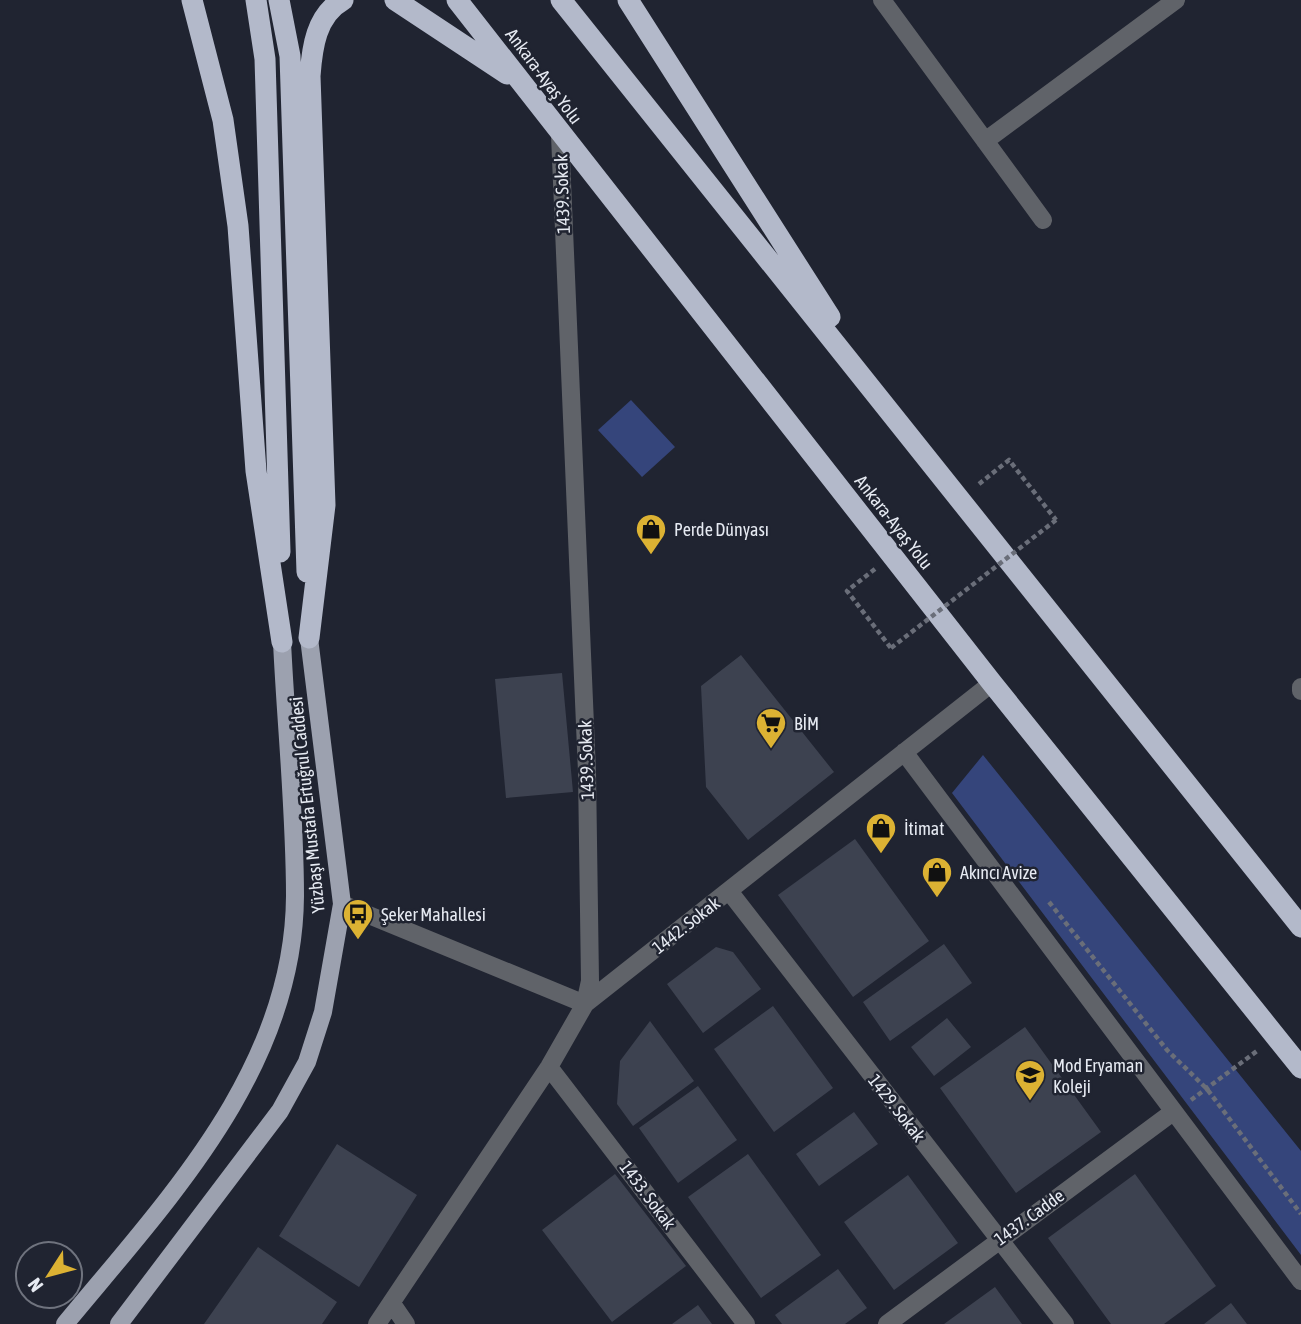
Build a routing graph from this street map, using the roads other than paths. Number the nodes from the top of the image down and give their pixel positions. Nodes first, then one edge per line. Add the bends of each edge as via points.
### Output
1 (192, 0) edge
2 (256, 0) edge
3 (279, 0) edge
4 (343, 0) edge
5 (395, 0) edge
6 (457, 0) edge
7 (561, 0) edge
8 (628, 0) edge
9 (881, 0) edge
10 (1175, 0) edge
11 (523, 84) junction
12 (560, 135) junction
13 (985, 141) junction
14 (1043, 220) dead end
15 (889, 410) junction
16 (309, 638) junction
17 (282, 642) junction
18 (992, 683) junction
19 (904, 752) junction
20 (730, 891) junction
21 (342, 904) junction
22 (1301, 927) edge
23 (585, 1004) junction
24 (549, 1067) junction
25 (1301, 1068) edge
26 (1172, 1112) junction
27 (999, 1239) junction
28 (1301, 1281) edge
29 (393, 1305) junction
30 (65, 1324) edge
31 (119, 1324) edge
32 (377, 1324) edge
33 (406, 1324) edge
34 (746, 1324) edge
35 (887, 1324) edge
36 (1065, 1324) edge

1 - 17 highway via 223,120 238,226 256,471
2 - 17 highway via 265,59
3 - 16 highway via 290,56
4 - 16 highway via 321,22 310,76 326,505
5 - 11 highway
6 - 11 highway, Ankara-Ayaş Yolu
7 - 15 highway
8 - 15 highway
9 - 13 street
10 - 13 street
11 - 12 highway, Ankara-Ayaş Yolu
12 - 18 highway, Ankara-Ayaş Yolu
12 - 23 street, 1439. Sokak via 587,772 591,958
13 - 14 street
15 - 22 highway
16 - 21 main road, Yüzbaşı Mustafa Ertuğrul Caddesi
17 - 30 main road, Yüzbaşı Mustafa Ertuğrul Caddesi via 295,897 290,945 273,1018 248,1078 206,1148
18 - 19 street, 1442. Sokak
18 - 25 highway, Ankara-Ayaş Yolu
19 - 20 street, 1442. Sokak
19 - 26 street
20 - 23 street, 1442. Sokak
20 - 27 street, 1429. Sokak
21 - 23 street
21 - 31 main road, Yüzbaşı Mustafa Ertuğrul Caddesi via 323,1012 295,1086
23 - 24 street, 1439. Sokak
24 - 29 street, 1439. Sokak
24 - 34 street, 1433. Sokak
26 - 27 street, 1437. Cadde
26 - 28 street
27 - 35 street, 1437. Cadde
27 - 36 street, 1429. Sokak
29 - 32 street, 1439. Sokak
29 - 33 street

